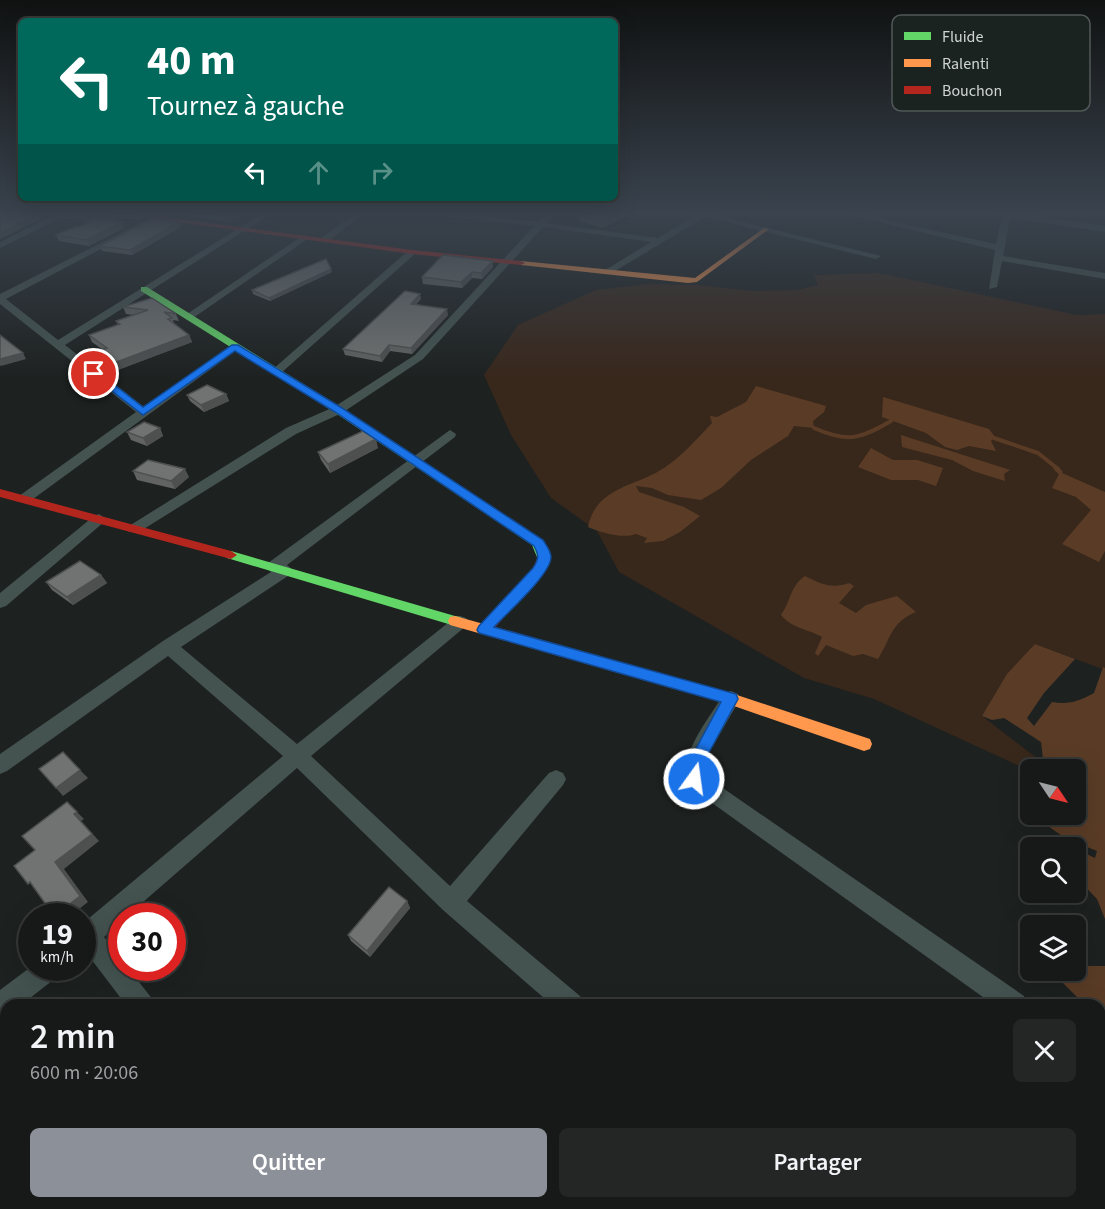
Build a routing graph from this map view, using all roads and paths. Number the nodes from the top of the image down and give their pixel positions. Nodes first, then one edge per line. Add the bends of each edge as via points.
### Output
1 (58, 268) edge
2 (178, 268) edge
3 (260, 268) edge
4 (393, 268) edge
5 (501, 268) edge
6 (580, 268) edge
7 (614, 268) edge
8 (712, 268) edge
9 (996, 268) edge
10 (1070, 268) edge
11 (610, 271) junction
12 (1105, 276) edge
13 (992, 287) dead end
14 (144, 289) junction
15 (0, 299) edge
16 (189, 316) junction
17 (57, 345) junction
18 (235, 347) junction
19 (276, 372) junction
20 (338, 410) junction
21 (143, 412) junction
22 (450, 434) dead end
23 (412, 460) junction
24 (1, 495) edge
25 (24, 499) junction
26 (99, 519) junction
27 (134, 529) junction
28 (279, 569) junction
29 (0, 602) edge
30 (460, 622) junction
31 (484, 630) junction
32 (169, 646) junction
33 (731, 699) junction
34 (864, 744) dead end
35 (297, 756) junction
36 (0, 765) edge
37 (556, 779) dead end
38 (452, 902) junction
39 (96, 929) edge
40 (96, 951) edge
41 (32, 981) edge
42 (9, 999) edge
43 (136, 999) edge
44 (564, 999) edge
45 (1006, 999) edge

1 - 15 street
2 - 14 street
3 - 16 street
4 - 19 street
5 - 20 street via 419,357
6 - 11 street
7 - 11 street
8 - 11 street via 697,280
9 - 13 street
10 - 12 street
14 - 16 street
14 - 17 street
15 - 17 street
16 - 18 street
17 - 21 street
18 - 19 street
18 - 21 street
19 - 20 street
20 - 23 street
20 - 27 street via 291,431
21 - 25 street
22 - 23 street
23 - 28 street
23 - 31 street via 538,543 545,553 538,571
24 - 25 street
25 - 26 street
26 - 27 street
26 - 29 street
27 - 28 street
28 - 30 street
28 - 32 street
30 - 31 street
30 - 35 street
31 - 33 street
32 - 35 street
32 - 36 street
33 - 34 street
33 - 45 street via 694,767 694,779
35 - 38 street
35 - 39 street
37 - 38 street
38 - 44 street
40 - 43 street
41 - 42 street

